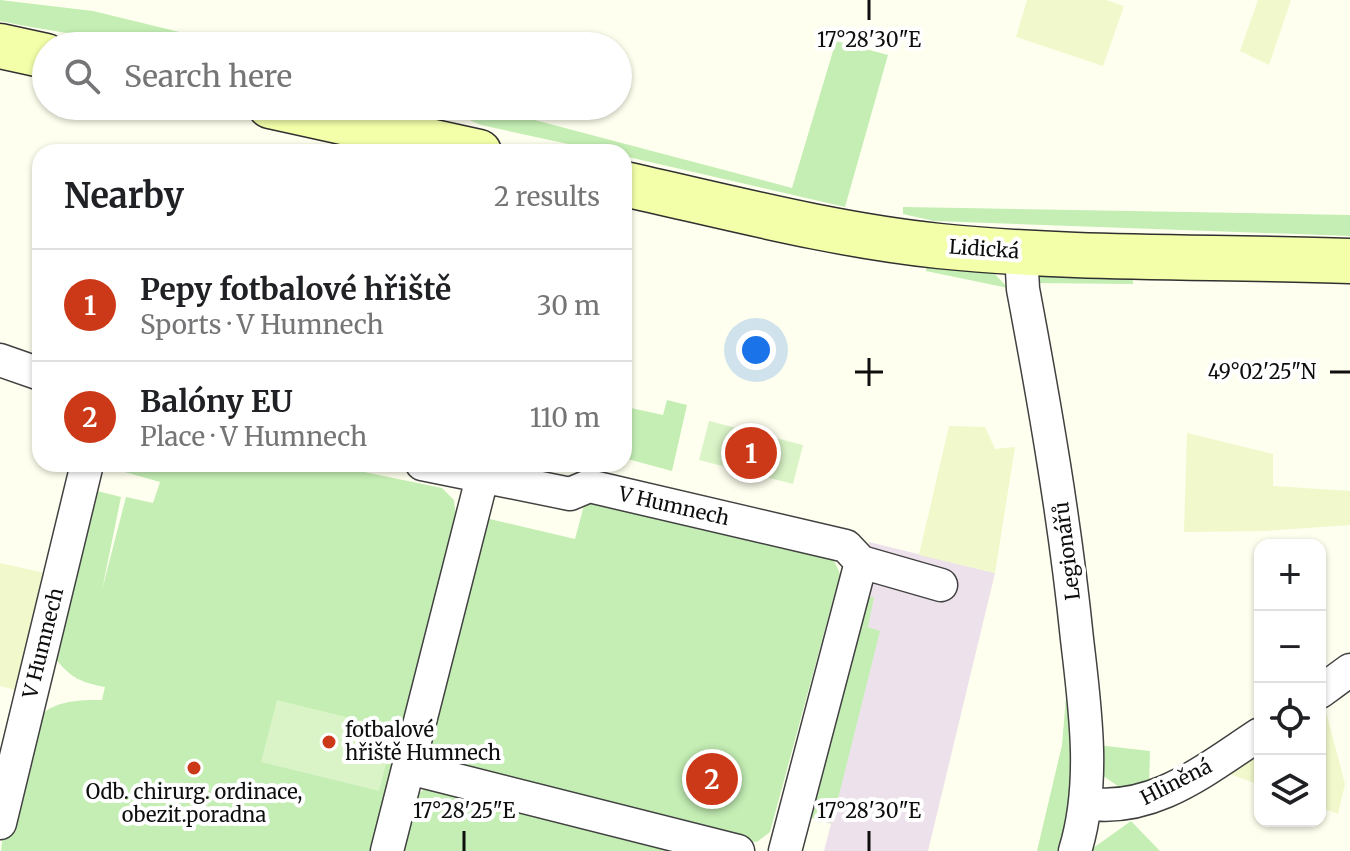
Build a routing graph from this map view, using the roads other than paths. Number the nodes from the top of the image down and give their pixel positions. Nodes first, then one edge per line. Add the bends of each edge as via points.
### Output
1 (0, 46) edge
2 (32, 53) edge
3 (334, 120) edge
4 (443, 144) edge
5 (632, 186) edge
6 (1021, 252) junction
7 (1350, 261) edge
8 (0, 360) edge
9 (32, 371) edge
10 (85, 472) edge
11 (456, 472) edge
12 (482, 478) junction
13 (861, 562) junction
14 (941, 585) dead end
15 (1350, 670) edge
16 (1326, 688) edge
17 (1254, 738) edge
18 (409, 768) junction
19 (1085, 803) junction
20 (0, 823) edge
21 (387, 851) edge
22 (738, 851) edge
23 (785, 851) edge
24 (1075, 851) edge

1 - 2 main road
3 - 4 main road
5 - 6 main road, Lidická via 900,241
6 - 7 main road, Lidická
6 - 19 street, Legionářů via 1065,528 1081,677
8 - 9 street
10 - 20 street, V Humnech
11 - 12 street, V Humnech
12 - 13 street, V Humnech via 570,494 589,486 604,489 846,546
12 - 18 street
13 - 14 street, V Humnech
13 - 23 street
15 - 16 street
17 - 19 street, Hliněná via 1142,803
18 - 21 street
18 - 22 street
19 - 24 street, Legionářů

